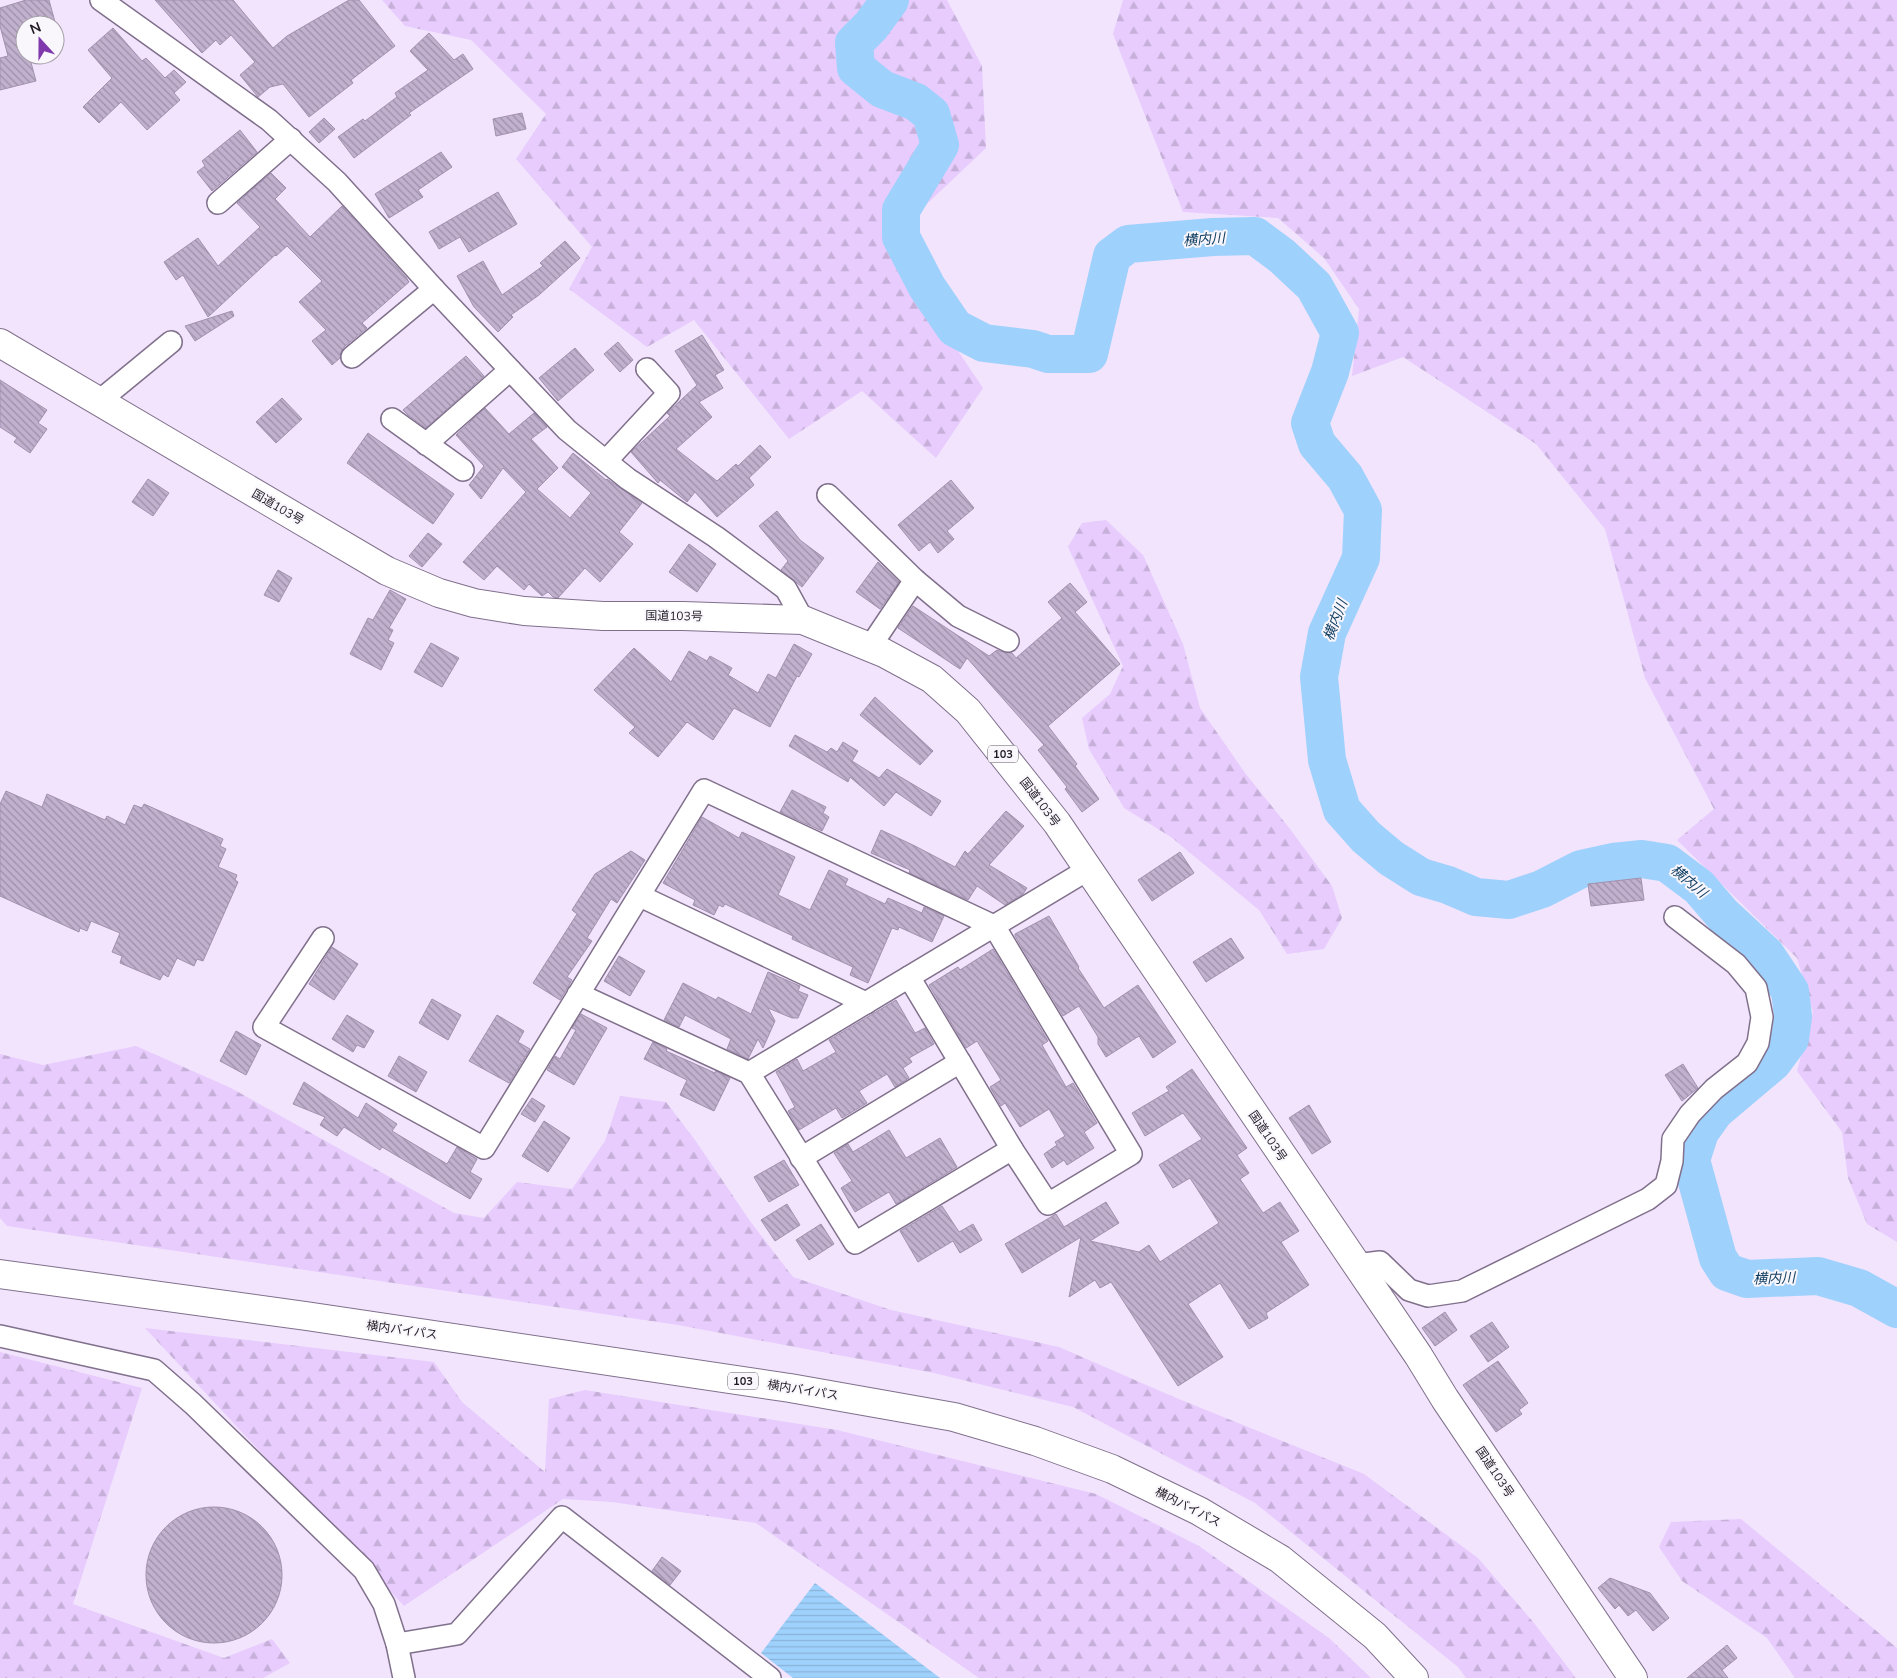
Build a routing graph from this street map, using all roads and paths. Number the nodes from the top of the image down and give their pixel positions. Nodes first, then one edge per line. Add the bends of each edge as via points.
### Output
1 (101, 0) edge
2 (290, 139) junction
3 (218, 203) dead end
4 (434, 289) junction
5 (171, 342) dead end
6 (0, 343) edge
7 (352, 357) dead end
8 (647, 369) dead end
9 (510, 370) junction
10 (98, 402) junction
11 (392, 419) dead end
12 (426, 444) junction
13 (606, 461) junction
14 (463, 470) dead end
15 (828, 495) dead end
16 (915, 580) junction
17 (803, 620) junction
18 (1008, 641) dead end
19 (870, 647) junction
20 (1089, 869) junction
21 (640, 896) junction
22 (1675, 917) dead end
23 (994, 926) junction
24 (323, 938) dead end
25 (909, 977) junction
26 (578, 994) junction
27 (866, 1003) junction
28 (960, 1062) junction
29 (749, 1073) junction
30 (1012, 1149) junction
31 (801, 1158) junction
32 (1356, 1265) junction
33 (0, 1274) edge
34 (0, 1336) edge
35 (397, 1644) junction
36 (404, 1678) edge
37 (770, 1678) edge
38 (1414, 1678) edge
39 (1633, 1678) edge

1 - 2 street via 270,120
2 - 3 street
2 - 4 street via 337,182
4 - 7 street
4 - 9 street
5 - 10 street
6 - 10 highway, 国道103号 / 103
8 - 13 street via 669,393
9 - 12 street
9 - 13 street via 567,430
10 - 17 highway, 国道103号 / 103 via 387,571 439,593 474,603 524,611
11 - 12 street
12 - 14 street
13 - 17 street via 786,589
15 - 16 street
16 - 18 street via 958,616
16 - 19 street
17 - 19 highway, 国道103号 / 103
19 - 20 highway, 国道103号 / 103 via 932,679 968,711 1057,823
20 - 23 street
20 - 32 highway, 国道103号 / 103
21 - 23 street via 704,790
21 - 26 street
21 - 27 street
22 - 32 street via 1736,964 1756,988 1762,1017 1758,1042 1747,1062 1714,1089 1690,1114 1673,1139 1666,1185 1648,1199 1462,1291 1428,1296 1409,1290 1380,1262
23 - 25 street
23 - 30 street via 1131,1154 1048,1204
24 - 26 street via 264,1027 484,1148
25 - 27 street
25 - 28 street
26 - 29 street
27 - 29 street
28 - 30 street
28 - 31 street
29 - 31 street
30 - 31 street via 855,1243
32 - 39 highway, 国道103号 / 103
33 - 38 highway, 横内バイパス / 103 via 790,1388 954,1417 1035,1441 1112,1469 1199,1510 1280,1559 1375,1636
34 - 35 street via 154,1370 364,1570 384,1604
35 - 36 street
35 - 37 street via 457,1634 562,1517

